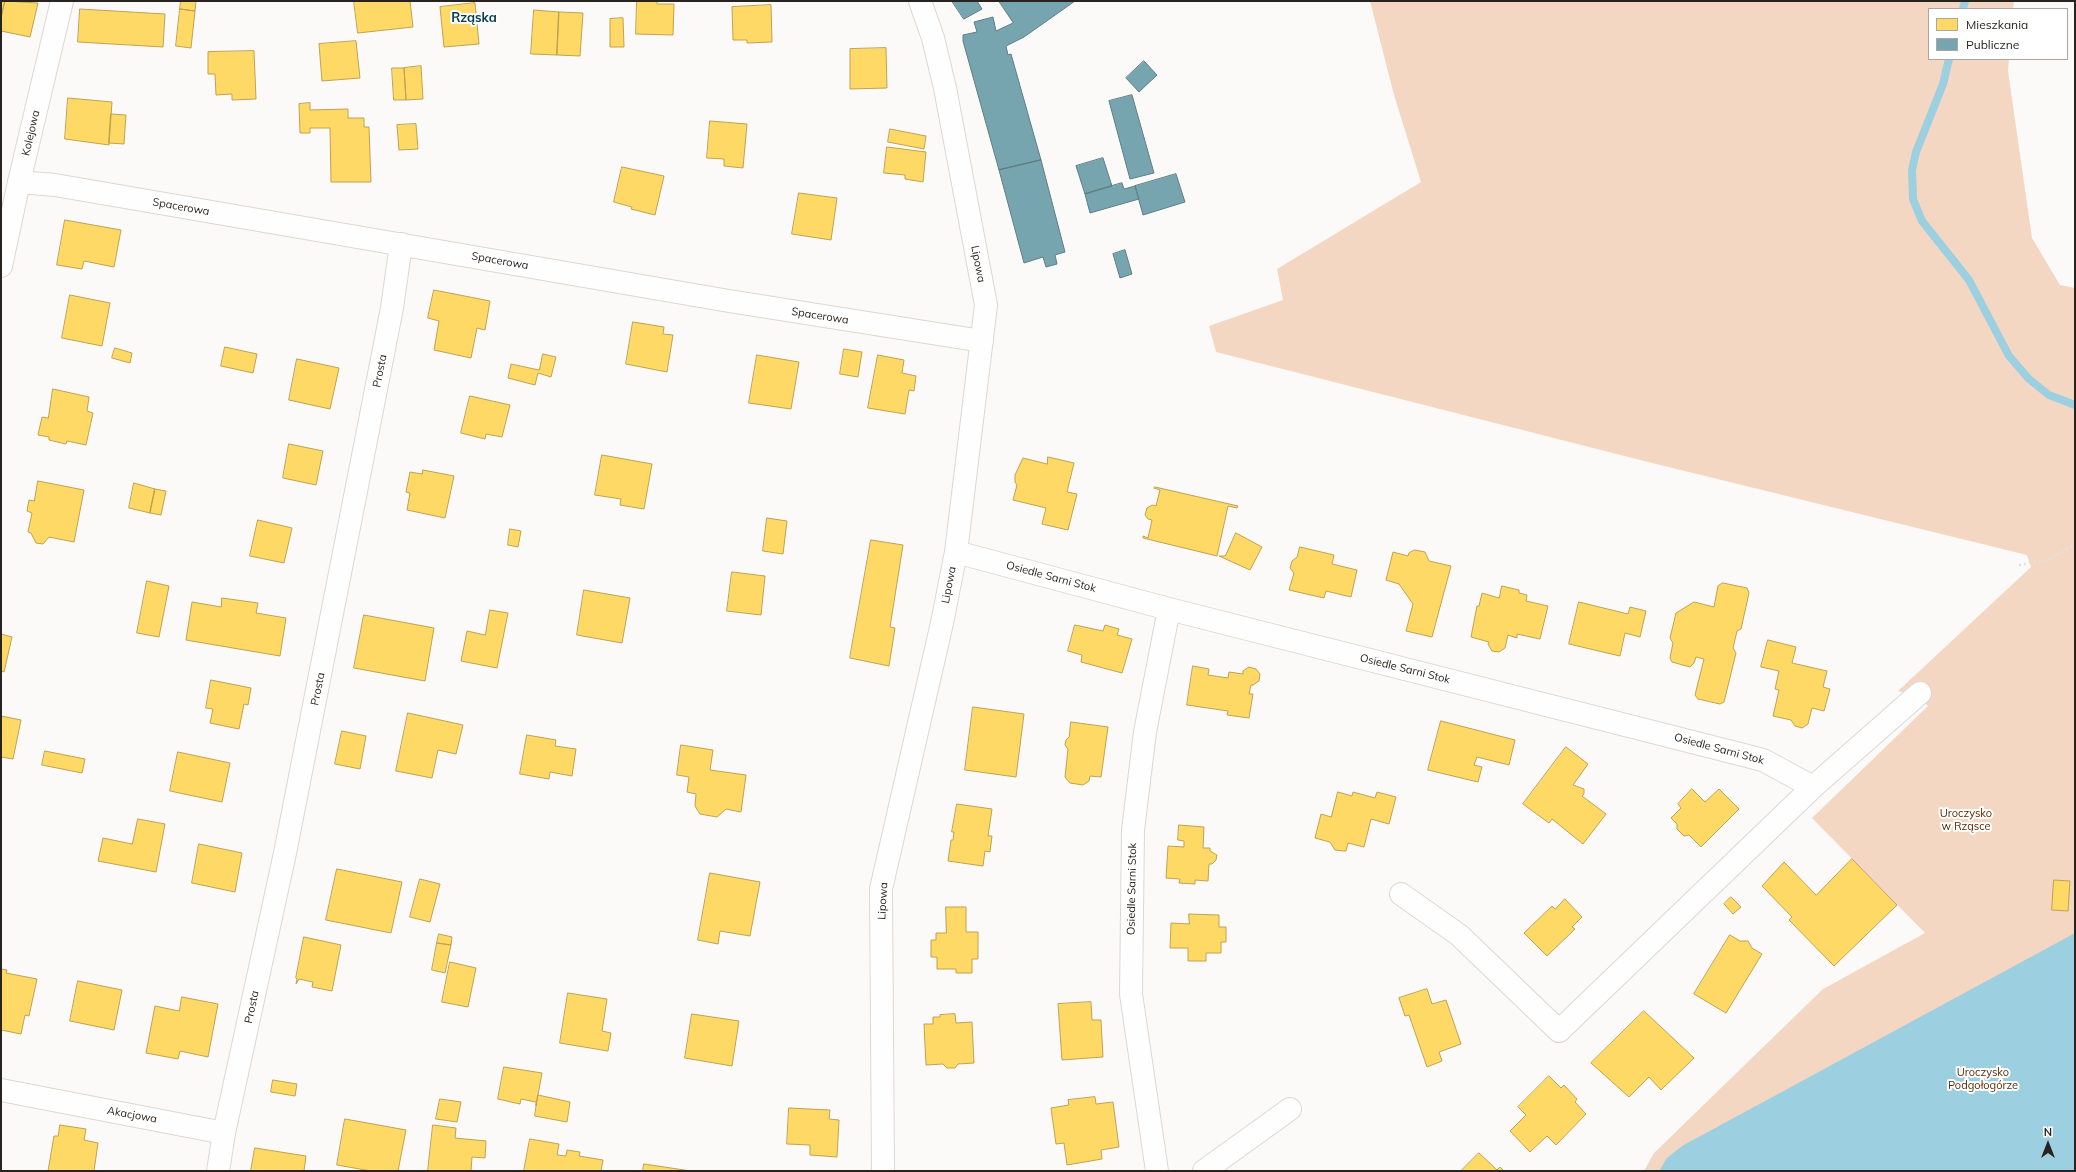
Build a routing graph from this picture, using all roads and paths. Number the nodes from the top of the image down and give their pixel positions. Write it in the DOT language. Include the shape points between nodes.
graph roads {
  1 [pos="62,1"];
  2 [pos="920,1"];
  3 [pos="19,182"];
  4 [pos="401,244"];
  5 [pos="1,266"];
  6 [pos="982,341"];
  7 [pos="2075,545"];
  8 [pos="956,552"];
  9 [pos="2019,565"];
  10 [pos="1169,609"];
  11 [pos="1920,693"];
  12 [pos="1813,787"];
  13 [pos="1401,894"];
  14 [pos="1,1090"];
  15 [pos="1290,1109"];
  16 [pos="224,1133"];
  17 [pos="218,1171"];
  18 [pos="883,1171"];
  19 [pos="1157,1171"];
  20 [pos="1204,1171"];
  1 -- 3 [label="street, Kolejowa"];
  2 -- 6 [label="street, Lipowa" via="933,38 945,88 986,305"];
  3 -- 4 [label="street, Spacerowa" via="55,185"];
  3 -- 5 [label="street, Kolejowa"];
  4 -- 6 [label="street, Spacerowa" via="722,300"];
  4 -- 16 [label="street, Prosta" via="390,315 285,853"];
  6 -- 8 [label="street, Lipowa"];
  7 -- 9 [label="path" via="2048,560"];
  8 -- 10 [label="street, Osiedle Sarni Stok"];
  8 -- 18 [label="street, Lipowa" via="882,889"];
  10 -- 12 [label="street, Osiedle Sarni Stok" via="1763,760"];
  10 -- 19 [label="street, Osiedle Sarni Stok" via="1145,732 1133,830 1131,994"];
  11 -- 12 [label="street"];
  12 -- 13 [label="street" via="1560,1031 1459,935"];
  14 -- 16 [label="street, Akacjowa"];
  15 -- 20 [label="street"];
  16 -- 17 [label="street"];
}
